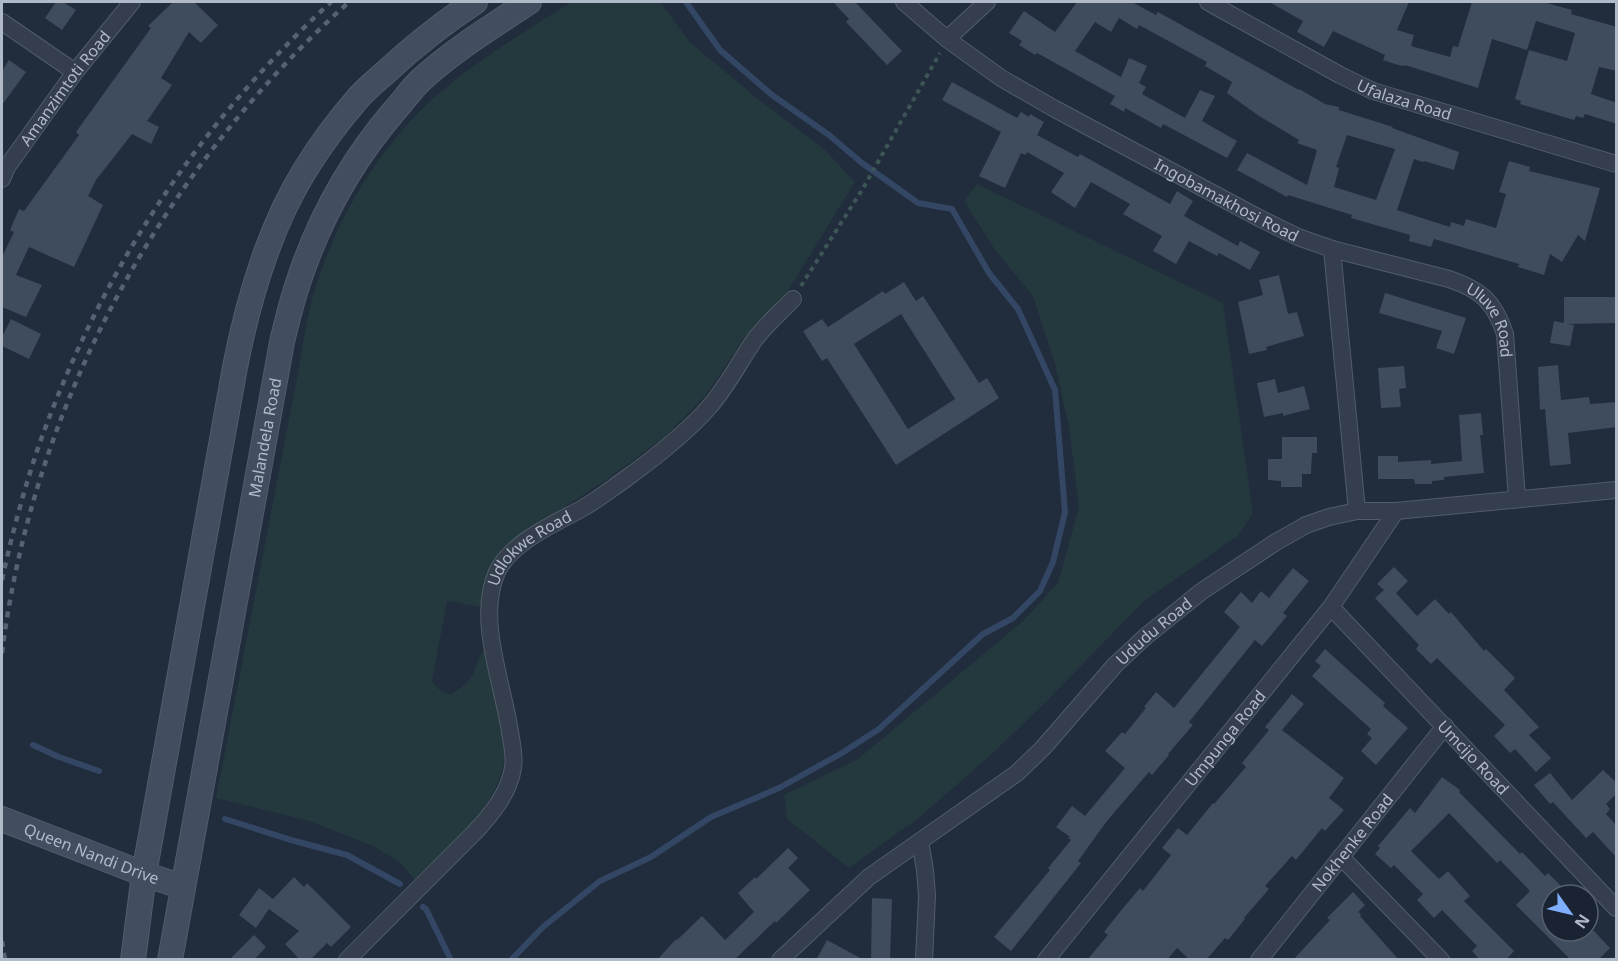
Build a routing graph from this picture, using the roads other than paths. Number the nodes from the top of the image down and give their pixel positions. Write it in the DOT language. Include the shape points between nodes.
graph roads {
  1 [pos="132,2"];
  2 [pos="475,2"];
  3 [pos="529,2"];
  4 [pos="904,2"];
  5 [pos="987,2"];
  6 [pos="1208,2"];
  7 [pos="2,22"];
  8 [pos="947,39"];
  9 [pos="75,72"];
  10 [pos="1617,164"];
  11 [pos="2,179"];
  12 [pos="1332,249"];
  13 [pos="793,299"];
  14 [pos="1617,490"];
  15 [pos="1517,499"];
  16 [pos="1357,511"];
  17 [pos="1396,511"];
  18 [pos="1330,607"];
  19 [pos="1445,726"];
  20 [pos="2,819"];
  21 [pos="920,841"];
  22 [pos="1341,857"];
  23 [pos="144,874"];
  24 [pos="183,887"];
  25 [pos="1617,908"];
  26 [pos="133,960"];
  27 [pos="170,960"];
  28 [pos="347,960"];
  29 [pos="780,960"];
  30 [pos="924,960"];
  31 [pos="1046,960"];
  32 [pos="1259,960"];
  33 [pos="1441,960"];
  1 -- 9 [label="street, Amanzimtoti Road"];
  2 -- 23 [label="main road" via="440,25 361,95 304,171 270,243 244,321"];
  3 -- 24 [label="main road, Malandela Road" via="457,50 420,81 352,166 313,242 282,342"];
  4 -- 8 [label="street, Ingobamakhosi Road"];
  5 -- 8 [label="street"];
  6 -- 10 [label="street, Ufalaza Road" via="1373,91"];
  7 -- 9 [label="street"];
  8 -- 12 [label="street, Ingobamakhosi Road" via="1001,78 1055,109 1261,219"];
  9 -- 11 [label="street, Amanzimtoti Road"];
  12 -- 15 [label="street, Uluve Road" via="1449,279 1490,303 1505,334"];
  12 -- 16 [label="street"];
  13 -- 28 [label="street, Udlokwe Road" via="762,330 710,407 674,441 585,506 537,533 508,556 498,570 488,606 489,625 507,708 513,770 488,818"];
  14 -- 15 [label="street, Ududu Road"];
  15 -- 17 [label="street, Ududu Road"];
  16 -- 17 [label="street, Ududu Road"];
  16 -- 21 [label="street, Ududu Road" via="1306,525 1202,591 1115,665 1017,773"];
  17 -- 18 [label="street, Umpunga Road"];
  18 -- 19 [label="street, Umcijo Road"];
  18 -- 31 [label="street, Umpunga Road"];
  19 -- 22 [label="street, Nokhenke Road"];
  19 -- 25 [label="street, Umcijo Road"];
  20 -- 23 [label="main road, Queen Nandi Drive"];
  21 -- 29 [label="street, Ududu Road" via="869,877"];
  21 -- 30 [label="street" via="927,896"];
  22 -- 32 [label="street, Nokhenke Road"];
  22 -- 33 [label="street"];
  23 -- 24 [label="main road, Queen Nandi Drive"];
  23 -- 26 [label="main road"];
  24 -- 27 [label="main road, Malandela Road"];
}
